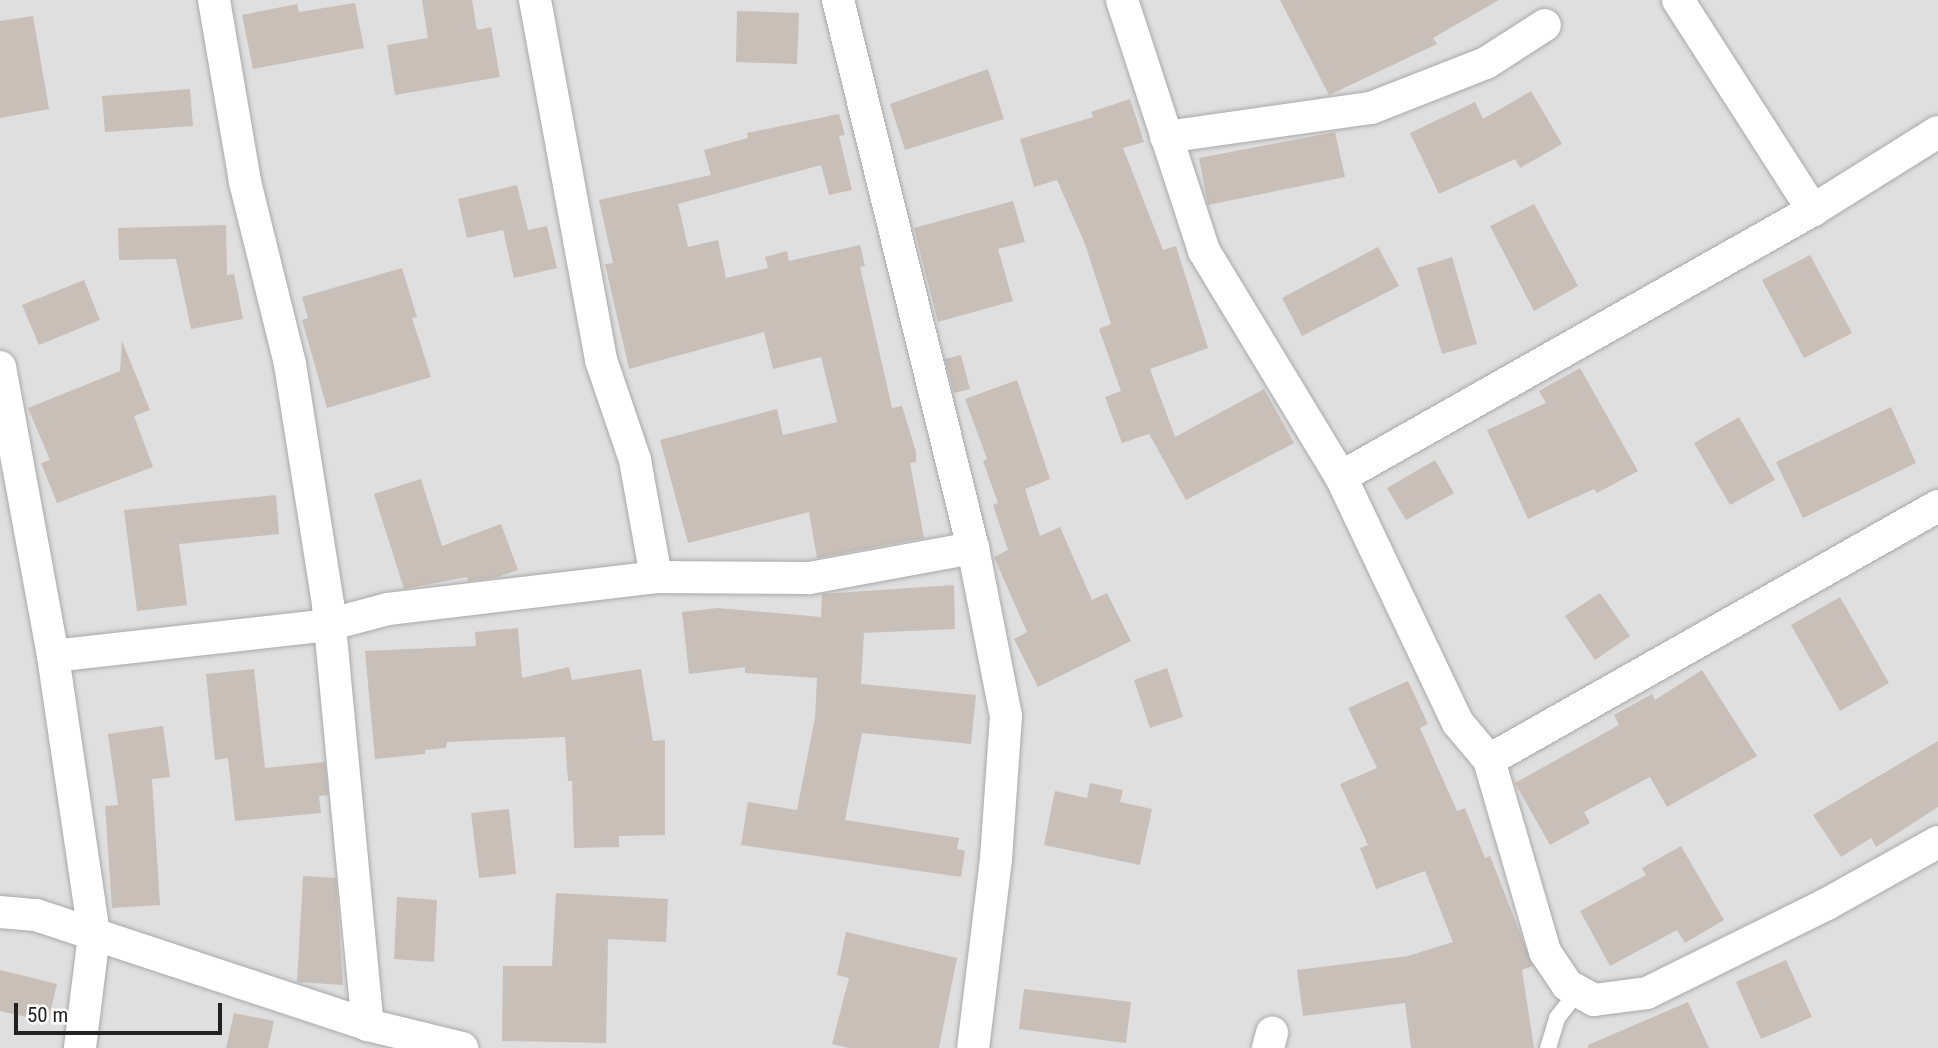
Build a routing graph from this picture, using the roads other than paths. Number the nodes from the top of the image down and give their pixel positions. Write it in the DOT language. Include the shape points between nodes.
graph roads {
  1 [pos="214,0"];
  2 [pos="535,0"];
  3 [pos="838,0"];
  4 [pos="1122,0"];
  5 [pos="1678,0"];
  6 [pos="1545,25"];
  7 [pos="1938,132"];
  8 [pos="1166,137"];
  9 [pos="1814,210"];
  10 [pos="0,367"];
  11 [pos="1341,477"];
  12 [pos="1938,506"];
  13 [pos="972,548"];
  14 [pos="656,577"];
  15 [pos="328,625"];
  16 [pos="53,656"];
  17 [pos="1489,760"];
  18 [pos="1938,842"];
  19 [pos="0,912"];
  20 [pos="94,935"];
  21 [pos="1578,991"];
  22 [pos="368,1025"];
  23 [pos="80,1048"];
  24 [pos="461,1048"];
  25 [pos="973,1048"];
  26 [pos="1548,1048"];
  1 -- 15 [label="street" via="245,181 290,364"];
  2 -- 14 [label="street" via="601,360 635,460"];
  3 -- 13 [label="street"];
  4 -- 8 [label="street"];
  5 -- 9 [label="street"];
  6 -- 8 [label="street" via="1486,63 1371,108"];
  7 -- 9 [label="street"];
  8 -- 11 [label="street" via="1204,251"];
  9 -- 11 [label="street"];
  10 -- 16 [label="street"];
  11 -- 17 [label="street" via="1458,723"];
  12 -- 17 [label="street"];
  13 -- 14 [label="street" via="808,578"];
  13 -- 25 [label="street" via="1006,716 996,859"];
  14 -- 15 [label="street" via="388,609"];
  15 -- 16 [label="street"];
  15 -- 22 [label="street"];
  16 -- 20 [label="street"];
  17 -- 21 [label="street" via="1545,951 1567,985"];
  18 -- 21 [label="street" via="1827,904 1647,993 1594,1000"];
  19 -- 20 [label="street" via="36,915"];
  20 -- 22 [label="street"];
  20 -- 23 [label="street"];
  21 -- 26 [label="lane" via="1557,1018"];
  22 -- 24 [label="street"];
}
